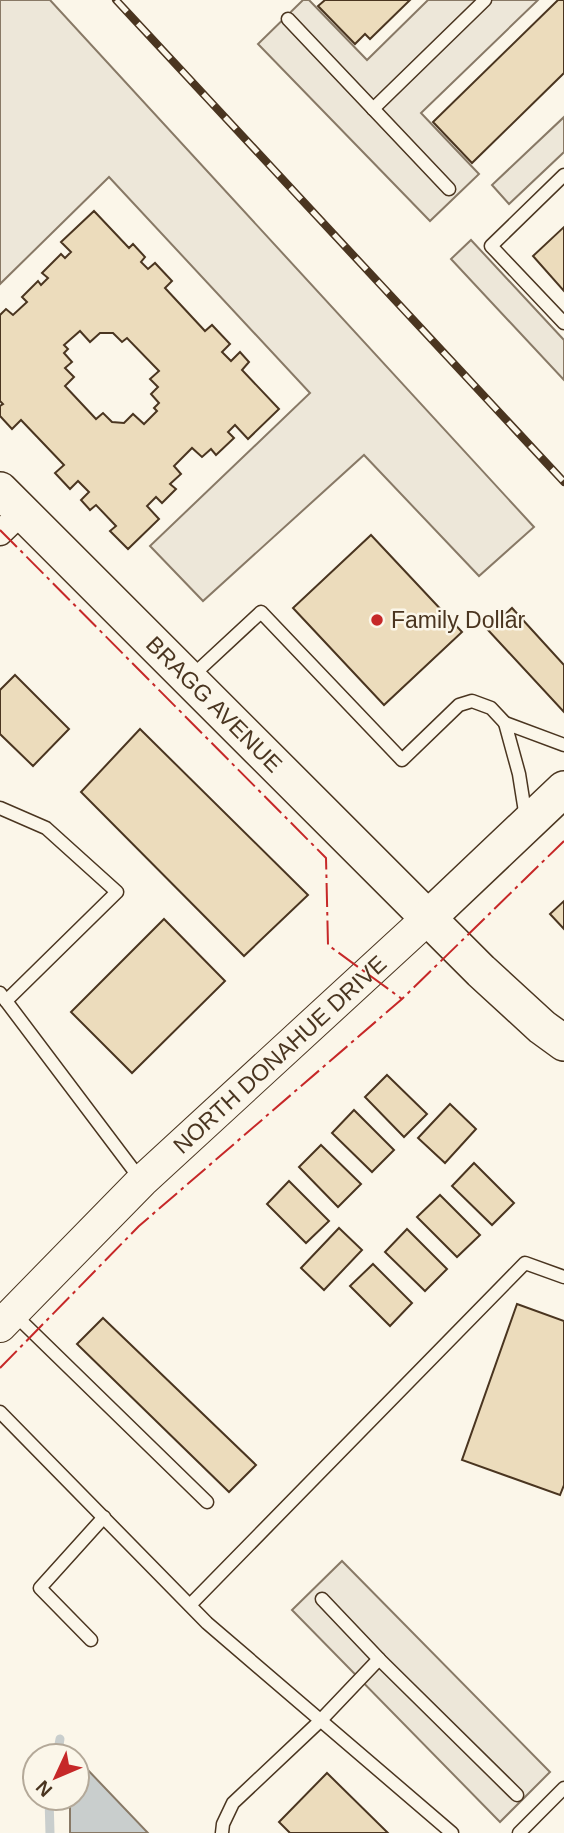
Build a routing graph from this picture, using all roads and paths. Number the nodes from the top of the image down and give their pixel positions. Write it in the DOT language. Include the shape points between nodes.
graph roads {
  1 [pos="485,0"];
  2 [pos="288,19"];
  3 [pos="373,109"];
  4 [pos="564,175"];
  5 [pos="449,189"];
  6 [pos="564,323"];
  7 [pos="7,512"];
  8 [pos="189,679"];
  9 [pos="505,723"];
  10 [pos="564,746"];
  11 [pos="564,789"];
  12 [pos="0,808"];
  13 [pos="527,823"];
  14 [pos="428,918"];
  15 [pos="3,997"];
  16 [pos="564,1043"];
  17 [pos="142,1181"];
  18 [pos="564,1277"];
  19 [pos="7,1319"];
  20 [pos="0,1412"];
  21 [pos="206,1502"];
  22 [pos="104,1517"];
  23 [pos="321,1599"];
  24 [pos="190,1605"];
  25 [pos="91,1640"];
  26 [pos="379,1659"];
  27 [pos="320,1721"];
  28 [pos="564,1788"];
  29 [pos="517,1795"];
  30 [pos="222,1833"];
  31 [pos="452,1833"];
  32 [pos="519,1833"];
  1 -- 3 [label="lane"];
  2 -- 3 [label="lane"];
  3 -- 5 [label="lane"];
  4 -- 6 [label="lane" via="491,246"];
  7 -- 8 [label="main road, BRAGG AVENUE"];
  8 -- 9 [label="lane" via="261,612 402,760 459,705 472,701 491,708"];
  8 -- 14 [label="main road, BRAGG AVENUE"];
  9 -- 10 [label="lane"];
  9 -- 13 [label="lane"];
  11 -- 13 [label="main road, NORTH DONAHUE DRIVE"];
  12 -- 15 [label="lane" via="46,828 117,892"];
  13 -- 14 [label="main road, NORTH DONAHUE DRIVE"];
  14 -- 16 [label="main road, BRAGG AVENUE"];
  14 -- 17 [label="street, NORTH DONAHUE DRIVE"];
  15 -- 17 [label="lane"];
  17 -- 19 [label="street, NORTH DONAHUE DRIVE"];
  18 -- 24 [label="lane" via="525,1263"];
  19 -- 21 [label="lane"];
  20 -- 22 [label="lane"];
  22 -- 24 [label="lane"];
  22 -- 25 [label="lane" via="40,1588"];
  23 -- 26 [label="lane"];
  24 -- 27 [label="lane"];
  26 -- 27 [label="lane"];
  26 -- 29 [label="lane"];
  27 -- 30 [label="lane" via="233,1803"];
  27 -- 31 [label="lane"];
  28 -- 32 [label="lane"];
}
